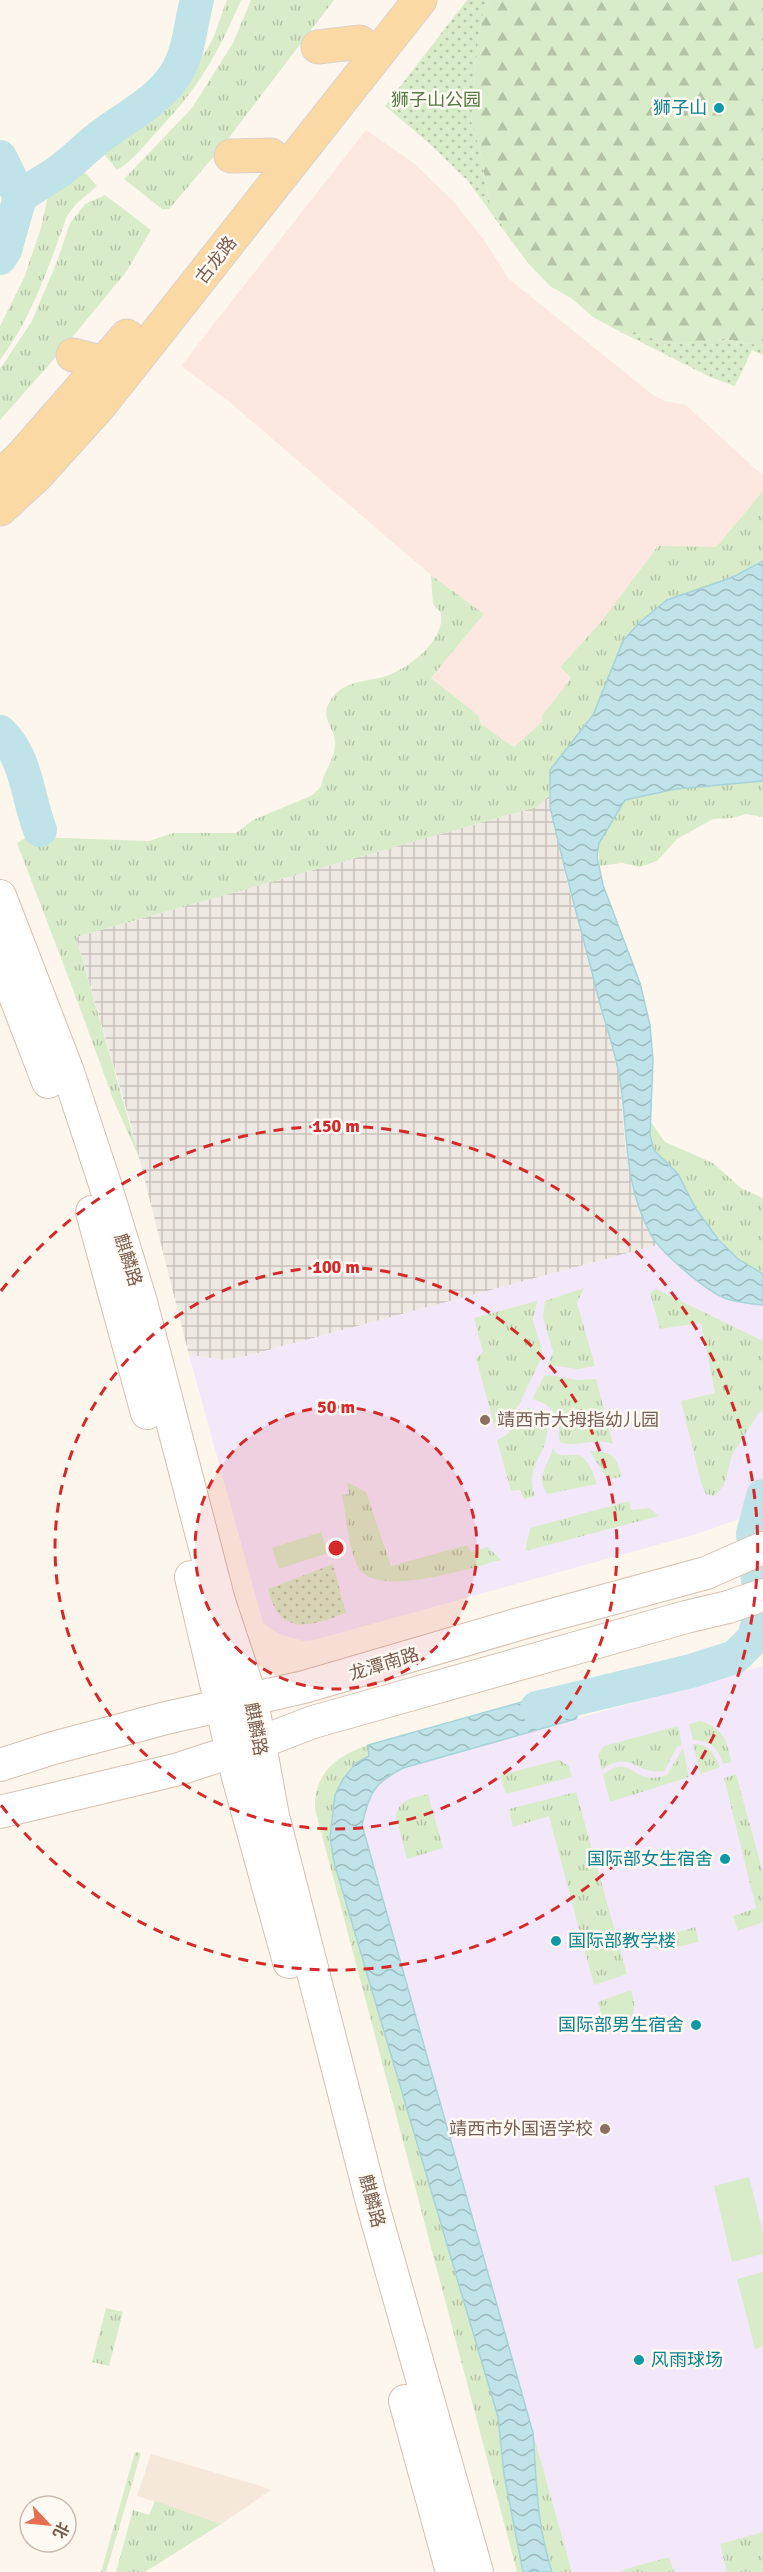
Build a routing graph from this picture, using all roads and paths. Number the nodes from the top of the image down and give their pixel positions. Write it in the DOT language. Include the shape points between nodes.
graph roads {
  1 [pos="391,0"];
  2 [pos="420,0"];
  3 [pos="360,42"];
  4 [pos="318,47"];
  5 [pos="271,155"];
  6 [pos="231,156"];
  7 [pos="73,355"];
  8 [pos="104,363"];
  9 [pos="69,440"];
  10 [pos="104,440"];
  11 [pos="5,481"];
  12 [pos="36,509"];
  13 [pos="0,896"];
  14 [pos="0,957"];
  15 [pos="763,1548"];
  16 [pos="763,1595"];
  17 [pos="252,1701"];
  18 [pos="221,1706"];
  19 [pos="247,1747"];
  20 [pos="0,1765"];
  21 [pos="0,1812"];
  22 [pos="452,2572"];
  23 [pos="477,2572"];
  1 -- 3 [label="main road, 古龙路"];
  2 -- 9 [label="main road, 古龙路" via="158,334"];
  3 -- 4 [label="main road"];
  3 -- 5 [label="main road, 古龙路"];
  5 -- 6 [label="main road"];
  5 -- 8 [label="main road, 古龙路"];
  7 -- 8 [label="main road"];
  8 -- 11 [label="main road, 古龙路"];
  9 -- 10 [label="main road"];
  9 -- 11 [label="main road, 古龙路" via="37,475"];
  11 -- 12 [label="main road"];
  13 -- 17 [label="main road, 麒麟路" via="39,994 104,1181 141,1302 219,1600"];
  14 -- 18 [label="main road, 麒麟路" via="91,1209 198,1604"];
  15 -- 17 [label="main road, 龙潭南路" via="722,1567"];
  16 -- 19 [label="main road, 龙潭南路" via="560,1662 313,1722"];
  17 -- 18 [label="main road, 龙潭南路"];
  17 -- 19 [label="main road, 麒麟路"];
  18 -- 19 [label="main road, 麒麟路"];
  18 -- 20 [label="main road, 龙潭南路"];
  19 -- 21 [label="main road, 龙潭南路" via="179,1769"];
  19 -- 22 [label="main road, 麒麟路" via="241,1788"];
  19 -- 23 [label="main road, 麒麟路" via="273,1816 373,2206"];
}
